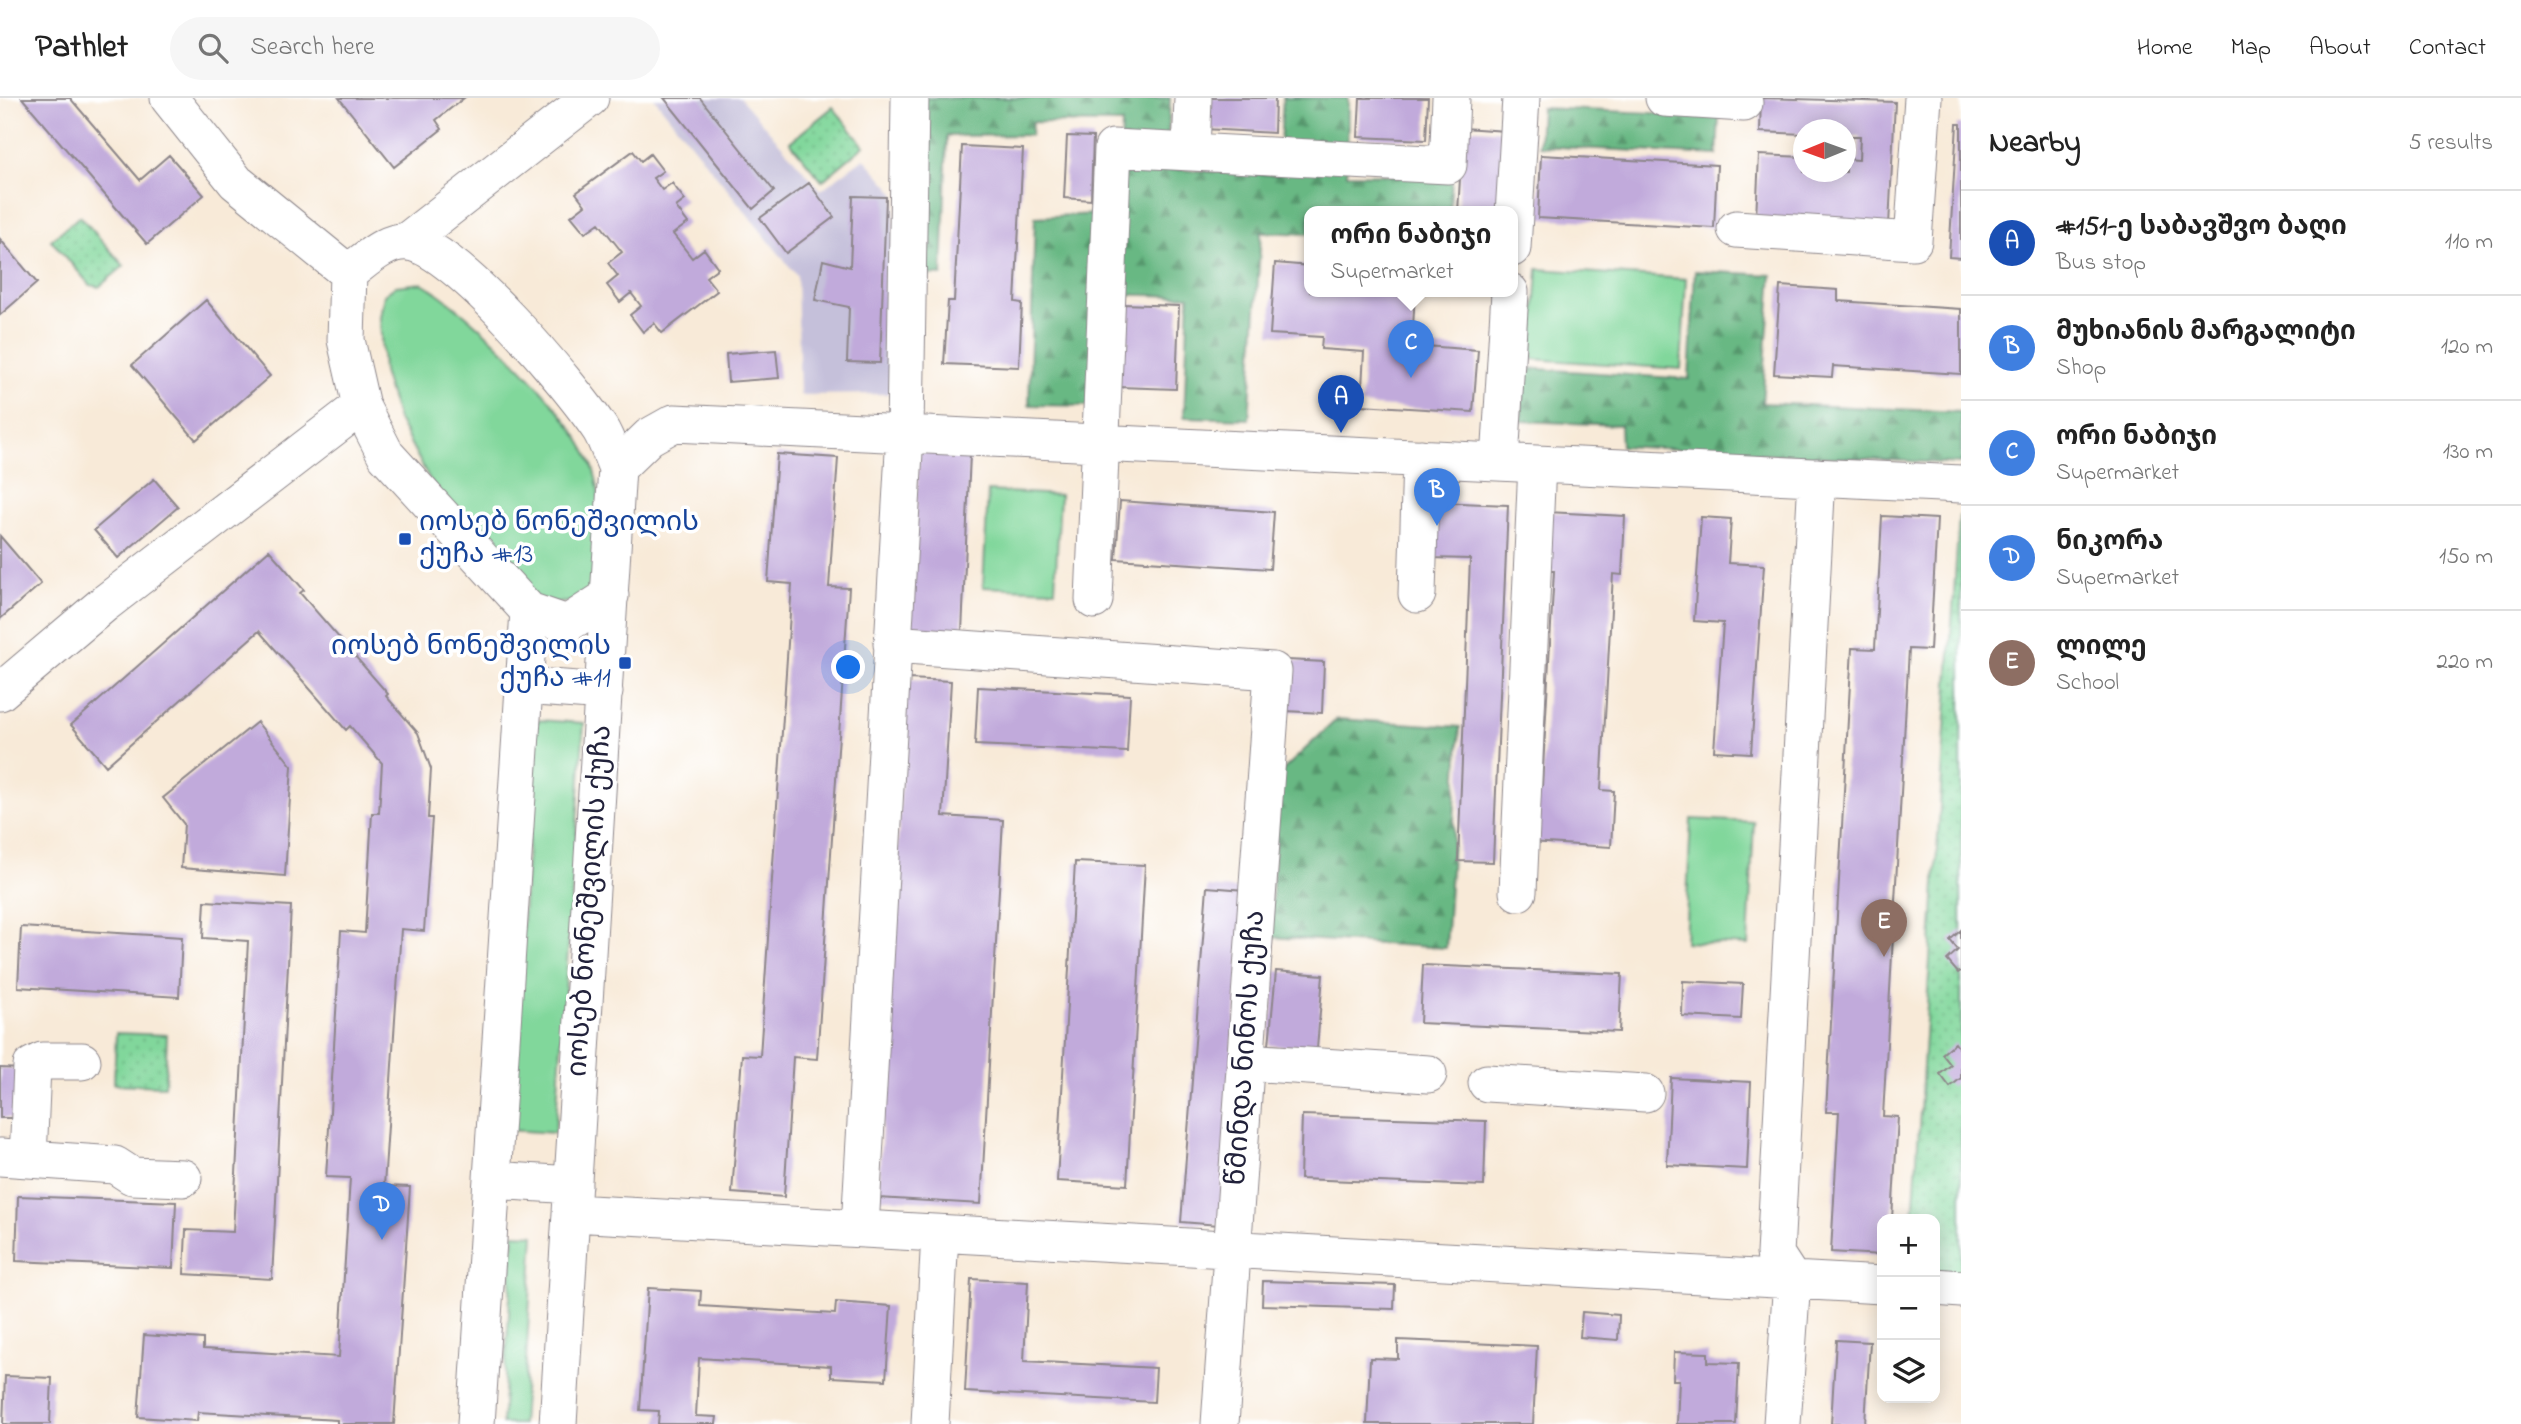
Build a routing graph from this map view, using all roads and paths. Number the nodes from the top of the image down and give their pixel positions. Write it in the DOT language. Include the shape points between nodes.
graph roads {
  1 [pos="169,98"];
  2 [pos="590,98"];
  3 [pos="909,98"];
  4 [pos="1194,98"];
  5 [pos="1451,98"];
  6 [pos="1521,98"];
  7 [pos="1664,98"];
  8 [pos="1923,98"];
  9 [pos="1744,103"];
  10 [pos="1191,152"];
  11 [pos="1515,206"];
  12 [pos="1737,229"];
  13 [pos="407,242"];
  14 [pos="348,273"];
  15 [pos="1510,297"];
  16 [pos="361,406"];
  17 [pos="905,434"];
  18 [pos="1101,443"];
  19 [pos="1421,458"];
  20 [pos="1500,462"];
  21 [pos="1537,464"];
  22 [pos="617,468"];
  23 [pos="1817,477"];
  24 [pos="1961,484"];
  25 [pos="1417,594"];
  26 [pos="610,596"];
  27 [pos="1094,600"];
  28 [pos="529,611"];
  29 [pos="892,644"];
  30 [pos="524,686"];
  31 [pos="0,692"];
  32 [pos="604,692"];
  33 [pos="1518,892"];
  34 [pos="82,1061"];
  35 [pos="1246,1062"];
  36 [pos="1428,1074"];
  37 [pos="1487,1083"];
  38 [pos="1645,1093"];
  39 [pos="14,1158"];
  40 [pos="183,1178"];
  41 [pos="492,1180"];
  42 [pos="573,1199"];
  43 [pos="860,1228"];
  44 [pos="940,1234"];
  45 [pos="1232,1249"];
  46 [pos="1792,1280"];
  47 [pos="1877,1285"];
  48 [pos="1940,1287"];
  49 [pos="1961,1289"];
  50 [pos="476,1424"];
  51 [pos="558,1424"];
  52 [pos="930,1424"];
  53 [pos="1220,1424"];
  54 [pos="1782,1424"];
  1 -- 14 [label="street" via="236,182"];
  2 -- 13 [label="street"];
  3 -- 17 [label="street"];
  4 -- 10 [label="street"];
  5 -- 10 [label="street" via="1448,165"];
  6 -- 11 [label="street"];
  7 -- 9 [label="street"];
  8 -- 12 [label="street" via="1913,241"];
  10 -- 18 [label="street" via="1113,148"];
  13 -- 14 [label="street" via="381,248"];
  13 -- 22 [label="street, იოსებ ნონეშვილის ქუჩა" via="439,253 471,278 601,430"];
  14 -- 16 [label="street" via="346,340"];
  15 -- 20 [label="street"];
  16 -- 28 [label="street" via="386,455"];
  16 -- 31 [label="street" via="104,604"];
  17 -- 18 [label="street"];
  17 -- 22 [label="street" via="674,423 649,437"];
  17 -- 29 [label="street"];
  18 -- 19 [label="street"];
  18 -- 27 [label="street"];
  19 -- 20 [label="street"];
  19 -- 25 [label="street"];
  20 -- 21 [label="street"];
  21 -- 23 [label="street"];
  21 -- 33 [label="street"];
  22 -- 26 [label="street, იოსებ ნონეშვილის ქუჩა"];
  23 -- 24 [label="street"];
  23 -- 46 [label="street" via="1775,1254"];
  26 -- 28 [label="street" via="568,624"];
  26 -- 32 [label="street, იოსებ ნონეშვილის ქუჩა"];
  28 -- 30 [label="street"];
  29 -- 35 [label="street, წმინდა ნინოს ქუჩა" via="1273,671"];
  29 -- 43 [label="street"];
  30 -- 32 [label="street"];
  30 -- 41 [label="street"];
  32 -- 42 [label="street, იოსებ ნონეშვილის ქუჩა"];
  34 -- 39 [label="street" via="42,1061 32,1066"];
  35 -- 36 [label="street"];
  35 -- 45 [label="street, წმინდა ნინოს ქუჩა"];
  37 -- 38 [label="street"];
  39 -- 40 [label="street" via="115,1165 132,1175"];
  41 -- 42 [label="street"];
  41 -- 50 [label="street"];
  42 -- 43 [label="street"];
  42 -- 51 [label="street, იოსებ ნონეშვილის ქუჩა"];
  43 -- 44 [label="street"];
  44 -- 45 [label="street"];
  44 -- 52 [label="street"];
  45 -- 46 [label="street"];
  45 -- 53 [label="street, წმინდა ნინოს ქუჩა"];
  46 -- 47 [label="street"];
  46 -- 54 [label="street"];
  48 -- 49 [label="street"];
}
